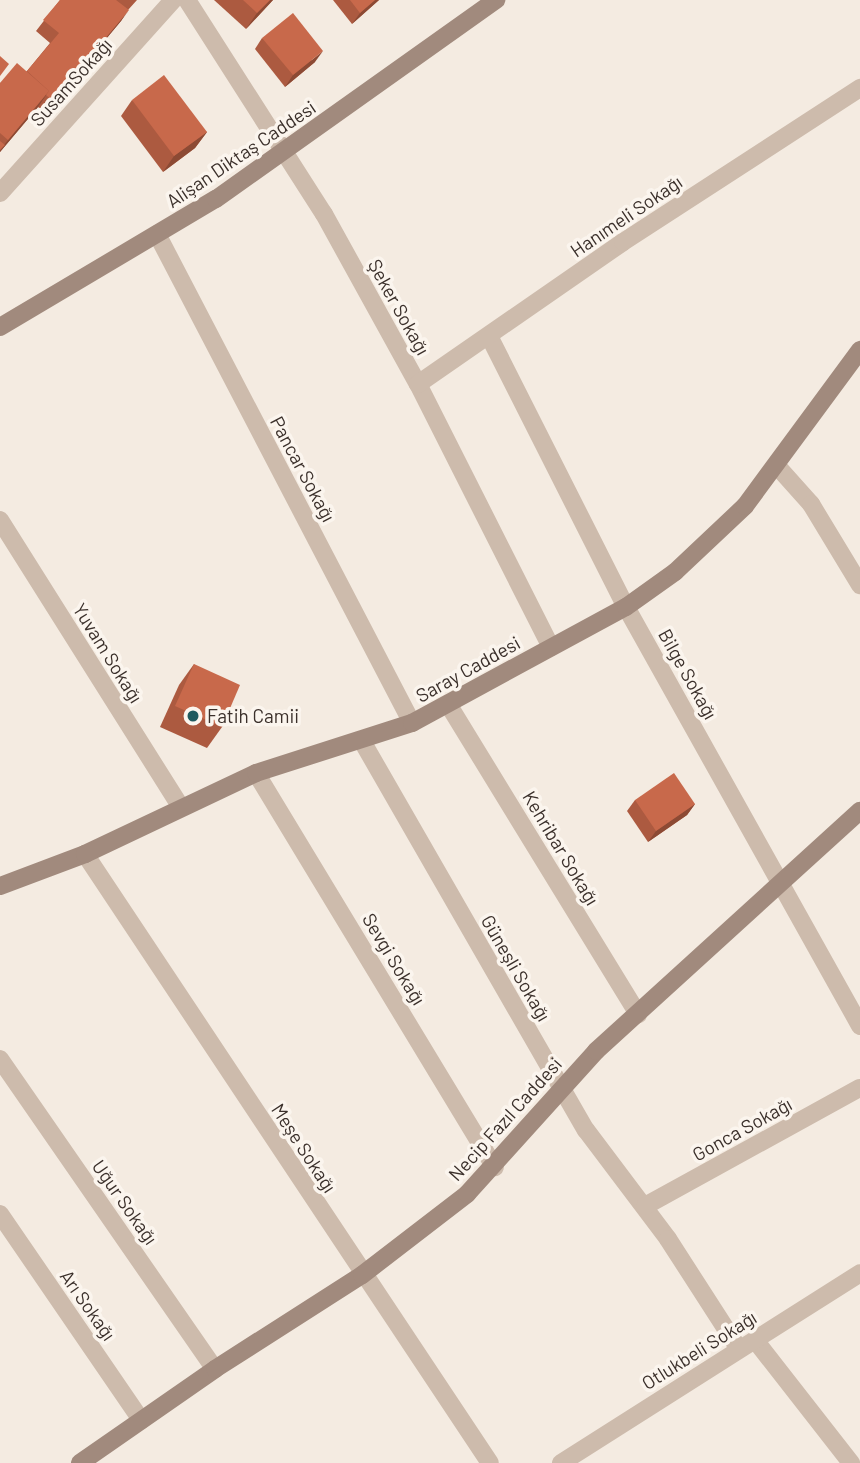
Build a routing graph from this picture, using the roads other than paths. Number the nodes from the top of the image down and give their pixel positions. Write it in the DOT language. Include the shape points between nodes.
graph roads {
  1 [pos="173,0"];
  2 [pos="187,0"];
  3 [pos="496,0"];
  4 [pos="860,88"];
  5 [pos="285,152"];
  6 [pos="0,192"];
  7 [pos="157,234"];
  8 [pos="0,327"];
  9 [pos="489,336"];
  10 [pos="860,349"];
  11 [pos="418,384"];
  12 [pos="777,466"];
  13 [pos="0,520"];
  14 [pos="860,585"];
  15 [pos="626,607"];
  16 [pos="551,648"];
  17 [pos="448,704"];
  18 [pos="412,723"];
  19 [pos="362,741"];
  20 [pos="256,773"];
  21 [pos="181,807"];
  22 [pos="860,811"];
  23 [pos="85,854"];
  24 [pos="781,884"];
  25 [pos="0,886"];
  26 [pos="638,1014"];
  27 [pos="860,1027"];
  28 [pos="0,1059"];
  29 [pos="860,1088"];
  30 [pos="562,1089"];
  31 [pos="495,1167"];
  32 [pos="645,1206"];
  33 [pos="0,1214"];
  34 [pos="860,1273"];
  35 [pos="362,1275"];
  36 [pos="747,1345"];
  37 [pos="215,1368"];
  38 [pos="141,1420"];
  39 [pos="80,1463"];
  40 [pos="490,1463"];
  41 [pos="561,1463"];
  42 [pos="851,1463"];
  1 -- 6 [label="street, SusamSokağı"];
  2 -- 5 [label="street, Şeker Sokağı"];
  3 -- 5 [label="street, Alişan Diktaş Caddesi"];
  4 -- 9 [label="street, Hanımeli Sokağı" via="623,242"];
  5 -- 7 [label="street, Alişan Diktaş Caddesi"];
  5 -- 11 [label="street, Şeker Sokağı"];
  7 -- 8 [label="street, Alişan Diktaş Caddesi"];
  7 -- 18 [label="street, Pancar Sokağı"];
  9 -- 11 [label="street, Hanımeli Sokağı"];
  9 -- 15 [label="street, Bilge Sokağı"];
  10 -- 12 [label="street, Saray Caddesi"];
  11 -- 16 [label="street, Şeker Sokağı"];
  12 -- 14 [label="street" via="811,504"];
  12 -- 15 [label="street, Saray Caddesi" via="716,536"];
  13 -- 21 [label="street, Yuvam Sokağı"];
  15 -- 16 [label="street, Saray Caddesi"];
  15 -- 24 [label="street, Bilge Sokağı"];
  16 -- 17 [label="street, Saray Caddesi"];
  17 -- 18 [label="street, Saray Caddesi"];
  17 -- 26 [label="street, Kehribar Sokağı"];
  18 -- 19 [label="street, Saray Caddesi"];
  19 -- 20 [label="street, Saray Caddesi"];
  19 -- 30 [label="street, Güneşli Sokağı"];
  20 -- 21 [label="street, Saray Caddesi"];
  20 -- 31 [label="street, Sevgi Sokağı"];
  21 -- 23 [label="street, Saray Caddesi"];
  22 -- 24 [label="street, Necip Fazıl Caddesi"];
  23 -- 25 [label="street, Saray Caddesi"];
  23 -- 35 [label="street, Meşe Sokağı"];
  24 -- 26 [label="street, Necip Fazıl Caddesi"];
  24 -- 27 [label="street, Bilge Sokağı"];
  26 -- 30 [label="street, Necip Fazıl Caddesi"];
  28 -- 37 [label="street, Uğur Sokağı"];
  29 -- 32 [label="street, Gonca Sokağı"];
  30 -- 31 [label="street, Necip Fazıl Caddesi"];
  30 -- 32 [label="street, Güneşli Sokağı"];
  31 -- 35 [label="street, Necip Fazıl Caddesi"];
  32 -- 36 [label="street, Güneşli Sokağı"];
  33 -- 38 [label="street, Arı Sokağı"];
  34 -- 36 [label="street, Otlukbeli Sokağı"];
  35 -- 37 [label="street, Necip Fazıl Caddesi"];
  35 -- 40 [label="street, Meşe Sokağı"];
  36 -- 41 [label="street, Otlukbeli Sokağı"];
  36 -- 42 [label="street, Güneşli Sokağı"];
  37 -- 38 [label="street, Necip Fazıl Caddesi"];
  38 -- 39 [label="street, Necip Fazıl Caddesi"];
}
